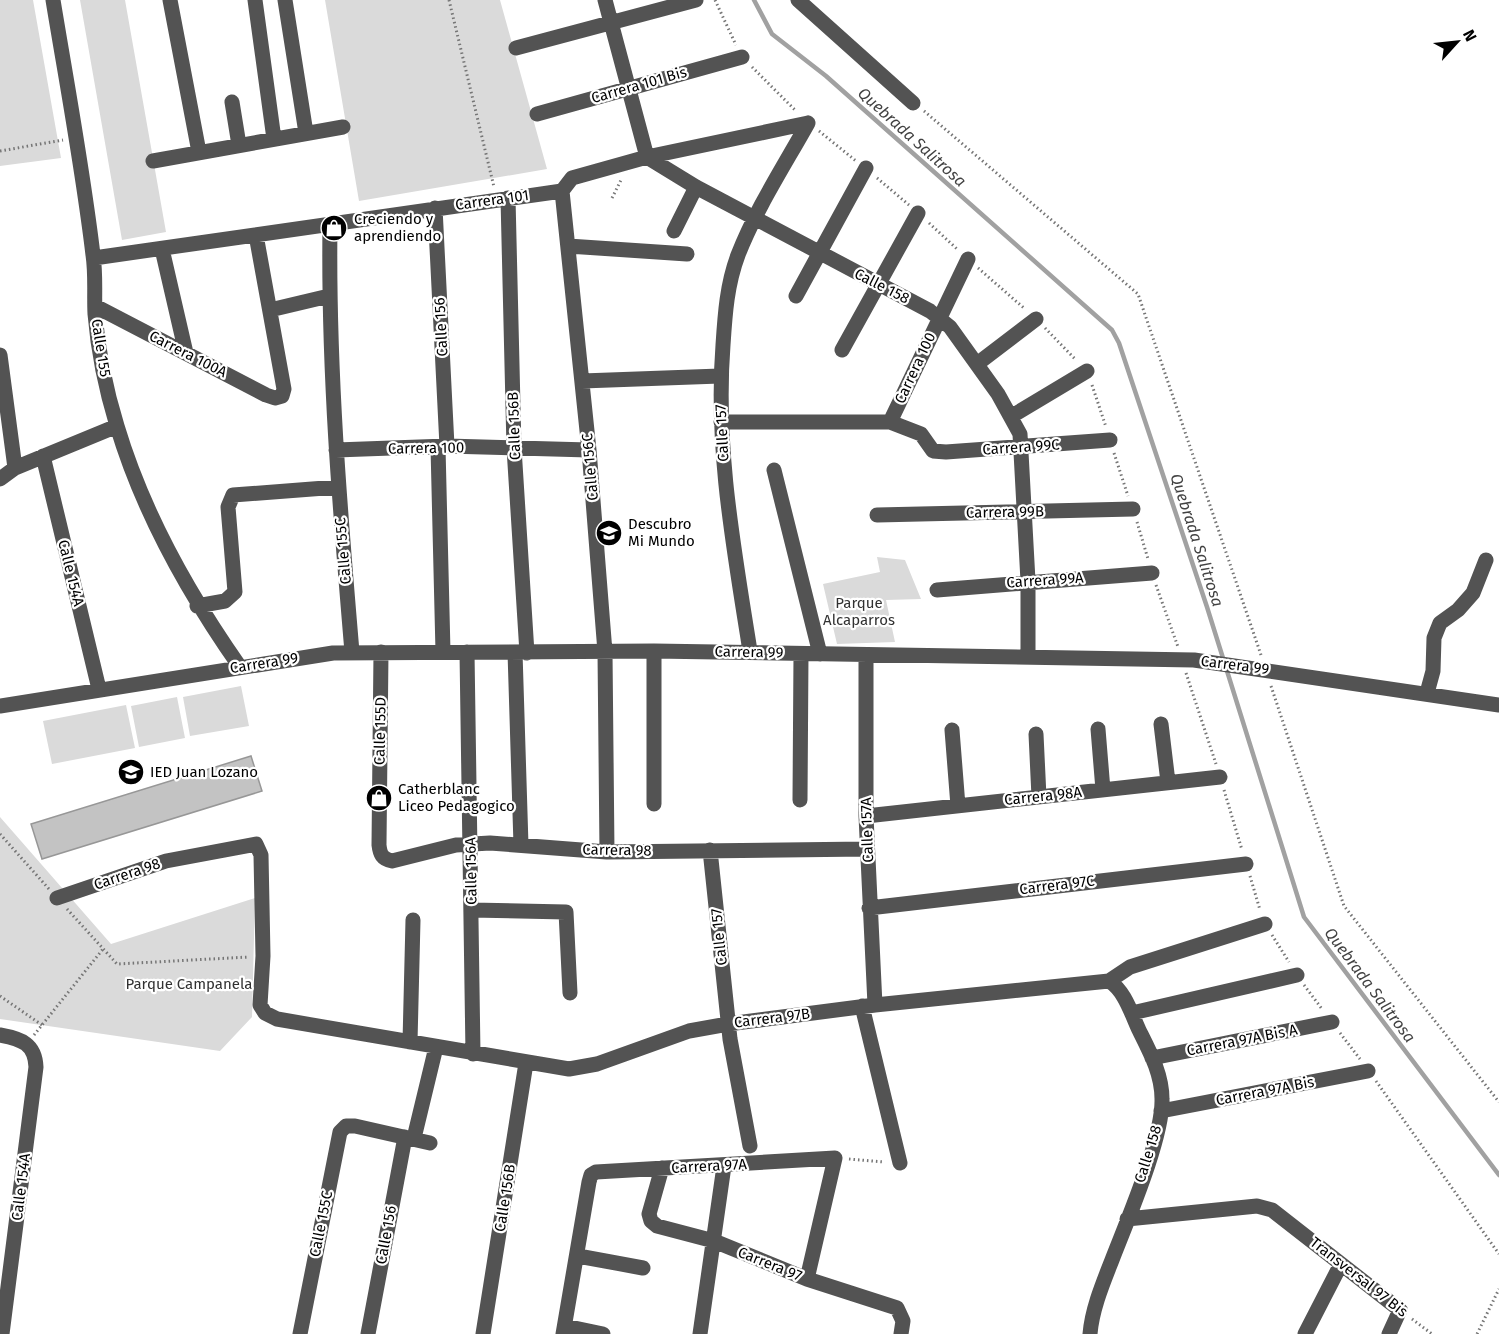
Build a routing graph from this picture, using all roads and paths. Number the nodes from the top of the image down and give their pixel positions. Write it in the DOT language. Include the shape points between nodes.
graph roads {
  1 [pos="53,0"];
  2 [pos="170,0"];
  3 [pos="255,0"];
  4 [pos="285,0"];
  5 [pos="449,0"];
  6 [pos="605,0"];
  7 [pos="696,0"];
  8 [pos="715,0"];
  9 [pos="798,0"];
  10 [pos="611,22"];
  11 [pos="516,48"];
  12 [pos="742,57"];
  13 [pos="628,88"];
  14 [pos="232,102"];
  15 [pos="913,103"];
  16 [pos="537,114"];
  17 [pos="808,123"];
  18 [pos="343,127"];
  19 [pos="306,133"];
  20 [pos="76,138"];
  21 [pos="274,139"];
  22 [pos="239,145"];
  23 [pos="0,151"];
  24 [pos="199,152"];
  25 [pos="647,157"];
  26 [pos="153,161"];
  27 [pos="866,168"];
  28 [pos="696,187"];
  29 [pos="562,191"];
  30 [pos="502,199"];
  31 [pos="435,208"];
  32 [pos="918,213"];
  33 [pos="754,219"];
  34 [pos="330,225"];
  35 [pos="674,231"];
  36 [pos="256,235"];
  37 [pos="568,246"];
  38 [pos="162,249"];
  39 [pos="819,253"];
  40 [pos="687,254"];
  41 [pos="94,258"];
  42 [pos="968,260"];
  43 [pos="878,284"];
  44 [pos="329,296"];
  45 [pos="796,296"];
  46 [pos="95,306"];
  47 [pos="270,310"];
  48 [pos="939,317"];
  49 [pos="1036,319"];
  50 [pos="842,350"];
  51 [pos="186,353"];
  52 [pos="0,363"];
  53 [pos="977,364"];
  54 [pos="1087,371"];
  55 [pos="720,376"];
  56 [pos="582,381"];
  57 [pos="1012,416"];
  58 [pos="721,422"];
  59 [pos="890,422"];
  60 [pos="117,426"];
  61 [pos="1110,440"];
  62 [pos="443,446"];
  63 [pos="1021,447"];
  64 [pos="514,448"];
  65 [pos="336,450"];
  66 [pos="589,450"];
  67 [pos="43,456"];
  68 [pos="15,468"];
  69 [pos="774,470"];
  70 [pos="0,479"];
  71 [pos="338,487"];
  72 [pos="1133,509"];
  73 [pos="1024,512"];
  74 [pos="877,515"];
  75 [pos="1486,560"];
  76 [pos="1152,573"];
  77 [pos="1028,581"];
  78 [pos="937,590"];
  79 [pos="197,606"];
  80 [pos="654,651"];
  81 [pos="750,651"];
  82 [pos="352,652"];
  83 [pos="381,652"];
  84 [pos="443,652"];
  85 [pos="467,652"];
  86 [pos="521,652"];
  87 [pos="605,652"];
  88 [pos="801,654"];
  89 [pos="820,654"];
  90 [pos="866,655"];
  91 [pos="1028,657"];
  92 [pos="1188,660"];
  93 [pos="240,667"];
  94 [pos="1258,668"];
  95 [pos="99,689"];
  96 [pos="1427,693"];
  97 [pos="1499,705"];
  98 [pos="0,706"];
  99 [pos="1161,724"];
  100 [pos="1098,729"];
  101 [pos="952,730"];
  102 [pos="1036,734"];
  103 [pos="1220,777"];
  104 [pos="1168,782"];
  105 [pos="1103,789"];
  106 [pos="1039,797"];
  107 [pos="800,800"];
  108 [pos="654,804"];
  109 [pos="958,806"];
  110 [pos="866,816"];
  111 [pos="0,834"];
  112 [pos="379,845"];
  113 [pos="471,845"];
  114 [pos="521,845"];
  115 [pos="867,849"];
  116 [pos="710,850"];
  117 [pos="607,852"];
  118 [pos="1246,864"];
  119 [pos="57,898"];
  120 [pos="869,908"];
  121 [pos="471,910"];
  122 [pos="412,920"];
  123 [pos="1265,924"];
  124 [pos="102,948"];
  125 [pos="263,956"];
  126 [pos="1297,975"];
  127 [pos="1109,981"];
  128 [pos="570,993"];
  129 [pos="0,996"];
  130 [pos="869,1005"];
  131 [pos="1132,1013"];
  132 [pos="1332,1022"];
  133 [pos="728,1024"];
  134 [pos="42,1025"];
  135 [pos="0,1035"];
  136 [pos="410,1042"];
  137 [pos="27,1043"];
  138 [pos="436,1047"];
  139 [pos="473,1054"];
  140 [pos="1152,1058"];
  141 [pos="526,1063"];
  142 [pos="1368,1071"];
  143 [pos="1499,1102"];
  144 [pos="1161,1111"];
  145 [pos="410,1137"];
  146 [pos="430,1143"];
  147 [pos="750,1146"];
  148 [pos="835,1158"];
  149 [pos="900,1163"];
  150 [pos="724,1166"];
  151 [pos="662,1168"];
  152 [pos="1127,1219"];
  153 [pos="714,1241"];
  154 [pos="1499,1254"];
  155 [pos="578,1256"];
  156 [pos="1341,1264"];
  157 [pos="643,1268"];
  158 [pos="807,1280"];
  159 [pos="1499,1289"];
  160 [pos="1400,1310"];
  161 [pos="564,1330"];
  162 [pos="2,1334"];
  163 [pos="300,1334"];
  164 [pos="369,1334"];
  165 [pos="483,1334"];
  166 [pos="603,1334"];
  167 [pos="700,1334"];
  168 [pos="901,1334"];
  169 [pos="1090,1334"];
  170 [pos="1305,1334"];
  171 [pos="1389,1334"];
  172 [pos="1432,1334"];
  173 [pos="1477,1334"];
  1 -- 20 [label="street, Calle 155"];
  2 -- 24 [label="street"];
  3 -- 21 [label="street"];
  4 -- 19 [label="street"];
  5 -- 30 [label="path"];
  6 -- 10 [label="street"];
  7 -- 10 [label="street"];
  8 -- 12 [label="path"];
  9 -- 15 [label="street"];
  10 -- 11 [label="street"];
  10 -- 13 [label="street"];
  12 -- 13 [label="street, Carrera 101 Bis"];
  12 -- 17 [label="path"];
  13 -- 16 [label="street, Carrera 101 Bis"];
  13 -- 25 [label="street"];
  14 -- 22 [label="street"];
  15 -- 94 [label="path" via="1138,294"];
  17 -- 25 [label="street, Carrera 101"];
  17 -- 27 [label="path"];
  17 -- 33 [label="street, Calle 157"];
  18 -- 19 [label="street"];
  19 -- 21 [label="street"];
  20 -- 23 [label="path"];
  20 -- 41 [label="street, Calle 155"];
  21 -- 22 [label="street"];
  22 -- 24 [label="street"];
  24 -- 26 [label="street"];
  25 -- 28 [label="street, Calle 158"];
  25 -- 29 [label="street, Carrera 101" via="572,178"];
  27 -- 32 [label="path"];
  27 -- 39 [label="street"];
  28 -- 33 [label="street, Calle 158"];
  28 -- 35 [label="street"];
  29 -- 30 [label="street, Carrera 101"];
  29 -- 37 [label="street, Calle 156C"];
  30 -- 31 [label="street, Carrera 101"];
  30 -- 64 [label="street, Calle 156B"];
  31 -- 34 [label="street, Carrera 101"];
  31 -- 62 [label="street, Calle 156"];
  32 -- 42 [label="path"];
  32 -- 43 [label="street"];
  33 -- 39 [label="street, Calle 158"];
  33 -- 55 [label="street, Calle 157" via="737,257 726,300"];
  34 -- 36 [label="street, Carrera 101"];
  34 -- 44 [label="street, Calle 155C"];
  36 -- 38 [label="street, Carrera 101"];
  36 -- 47 [label="street"];
  37 -- 40 [label="street"];
  37 -- 56 [label="street, Calle 156C"];
  38 -- 41 [label="street, Carrera 101"];
  38 -- 51 [label="street"];
  39 -- 43 [label="street, Calle 158"];
  39 -- 45 [label="street"];
  41 -- 46 [label="street, Calle 155"];
  42 -- 48 [label="street, Carrera 100"];
  42 -- 49 [label="path"];
  43 -- 48 [label="street, Calle 158"];
  43 -- 50 [label="street"];
  44 -- 47 [label="street"];
  44 -- 65 [label="street, Calle 155C"];
  46 -- 51 [label="street, Carrera 100A"];
  46 -- 60 [label="street, Calle 155"];
  47 -- 51 [label="street, Carrera 100A" via="282,396 266,395"];
  48 -- 53 [label="street, Calle 158"];
  48 -- 59 [label="street, Carrera 100"];
  49 -- 53 [label="street"];
  49 -- 54 [label="path"];
  52 -- 68 [label="street"];
  53 -- 57 [label="street, Calle 158"];
  54 -- 57 [label="street"];
  54 -- 61 [label="path"];
  55 -- 56 [label="street"];
  55 -- 58 [label="street, Calle 157"];
  56 -- 66 [label="street, Calle 156C"];
  57 -- 63 [label="street, Calle 158"];
  58 -- 59 [label="street, Carrera 100"];
  58 -- 81 [label="street, Calle 157" via="724,484"];
  59 -- 63 [label="street, Carrera 99C" via="921,434 933,451"];
  60 -- 67 [label="street"];
  60 -- 79 [label="street, Calle 155" via="141,493"];
  61 -- 63 [label="street, Carrera 99C"];
  61 -- 72 [label="path"];
  62 -- 64 [label="street, Carrera 100"];
  62 -- 65 [label="street, Carrera 100"];
  62 -- 84 [label="street, Calle 156"];
  63 -- 73 [label="street, Calle 158"];
  64 -- 66 [label="street, Carrera 100"];
  64 -- 86 [label="street, Calle 156B"];
  65 -- 71 [label="street, Calle 155C"];
  66 -- 87 [label="street, Calle 156C"];
  67 -- 68 [label="street"];
  67 -- 95 [label="street, Calle 154A"];
  68 -- 70 [label="street"];
  69 -- 89 [label="street"];
  71 -- 79 [label="street" via="233,495 228,507 235,592 225,601"];
  71 -- 82 [label="street, Calle 155C"];
  72 -- 73 [label="street, Carrera 99B"];
  72 -- 76 [label="path"];
  73 -- 74 [label="street, Carrera 99B"];
  73 -- 77 [label="street, Calle 158"];
  75 -- 96 [label="street" via="1473,593 1440,623 1434,638 1433,671"];
  76 -- 77 [label="street, Carrera 99A"];
  76 -- 92 [label="path"];
  77 -- 78 [label="street, Carrera 99A"];
  77 -- 91 [label="street, Calle 158"];
  79 -- 93 [label="street, Calle 155"];
  80 -- 81 [label="street, Carrera 99"];
  80 -- 87 [label="street, Carrera 99"];
  80 -- 108 [label="street"];
  81 -- 88 [label="street, Carrera 99"];
  82 -- 83 [label="street, Carrera 99"];
  82 -- 93 [label="street, Carrera 99"];
  83 -- 84 [label="street, Carrera 99"];
  83 -- 112 [label="street, Calle 155D"];
  84 -- 85 [label="street, Carrera 99"];
  85 -- 86 [label="street, Carrera 99"];
  85 -- 113 [label="street, Calle 156A"];
  86 -- 87 [label="street, Carrera 99"];
  86 -- 114 [label="street, Calle 156B"];
  87 -- 117 [label="street, Calle 156C"];
  88 -- 89 [label="street, Carrera 99"];
  88 -- 107 [label="street"];
  89 -- 90 [label="street, Carrera 99"];
  90 -- 91 [label="street, Carrera 99"];
  90 -- 110 [label="street, Calle 157A"];
  91 -- 92 [label="street, Carrera 99"];
  92 -- 94 [label="street, Carrera 99"];
  92 -- 103 [label="path"];
  93 -- 95 [label="street, Carrera 99"];
  94 -- 96 [label="street, Carrera 99"];
  94 -- 143 [label="path" via="1344,906"];
  95 -- 98 [label="street, Carrera 99"];
  96 -- 97 [label="street, Carrera 99"];
  99 -- 104 [label="street"];
  100 -- 105 [label="street"];
  101 -- 109 [label="street"];
  102 -- 106 [label="street"];
  103 -- 104 [label="street, Carrera 98A"];
  103 -- 118 [label="path"];
  104 -- 105 [label="street, Carrera 98A"];
  105 -- 106 [label="street, Carrera 98A"];
  106 -- 109 [label="street, Carrera 98A"];
  109 -- 110 [label="street, Carrera 98A"];
  110 -- 115 [label="street, Calle 157A"];
  111 -- 119 [label="path"];
  112 -- 113 [label="street, Carrera 98" via="380,854 392,861"];
  113 -- 114 [label="street, Carrera 98"];
  113 -- 121 [label="street, Calle 156A"];
  114 -- 117 [label="street, Carrera 98"];
  115 -- 116 [label="street, Carrera 98"];
  115 -- 120 [label="street, Calle 157A"];
  116 -- 117 [label="street, Carrera 98"];
  116 -- 133 [label="street, Calle 157"];
  118 -- 120 [label="street, Carrera 97C"];
  118 -- 123 [label="path"];
  119 -- 124 [label="path"];
  119 -- 125 [label="street, Carrera 98" via="166,861 256,844 261,855"];
  120 -- 130 [label="street, Calle 157A"];
  121 -- 128 [label="street" via="566,912"];
  121 -- 139 [label="street, Calle 156A"];
  122 -- 136 [label="street"];
  123 -- 126 [label="path"];
  123 -- 127 [label="street, Carrera 97B" via="1131,967"];
  124 -- 125 [label="path" via="117,964"];
  124 -- 134 [label="path"];
  125 -- 136 [label="street, Carrera 97B" via="260,1005 265,1013 277,1019"];
  126 -- 131 [label="street"];
  126 -- 132 [label="path"];
  127 -- 130 [label="street, Carrera 97B"];
  127 -- 131 [label="street, Calle 158" via="1119,989"];
  129 -- 134 [label="path"];
  130 -- 133 [label="street, Carrera 97B"];
  130 -- 149 [label="street, Calle 157A"];
  131 -- 140 [label="street, Calle 158"];
  132 -- 140 [label="street, Carrera 97A Bis A"];
  132 -- 142 [label="path"];
  133 -- 141 [label="street, Carrera 97B" via="689,1031 597,1064 569,1069"];
  133 -- 147 [label="street, Calle 157"];
  134 -- 137 [label="path"];
  135 -- 137 [label="street"];
  136 -- 138 [label="street, Carrera 97B"];
  137 -- 162 [label="street, Calle 154A" via="35,1054 36,1068"];
  138 -- 139 [label="street, Carrera 97B"];
  138 -- 145 [label="street, Calle 156"];
  139 -- 141 [label="street, Carrera 97B"];
  140 -- 144 [label="street, Calle 158" via="1161,1089"];
  141 -- 165 [label="street, Calle 156B"];
  142 -- 144 [label="street, Carrera 97A Bis"];
  142 -- 154 [label="path"];
  144 -- 152 [label="street, Calle 158"];
  145 -- 146 [label="street"];
  145 -- 163 [label="street, Calle 155C" via="355,1126 346,1126 340,1132"];
  145 -- 164 [label="street, Calle 156"];
  148 -- 149 [label="path"];
  148 -- 150 [label="street, Carrera 97A"];
  148 -- 158 [label="street"];
  150 -- 151 [label="street, Carrera 97A"];
  150 -- 153 [label="street"];
  151 -- 153 [label="street, Carrera 97" via="649,1214 651,1221"];
  151 -- 155 [label="street, Carrera 97A" via="602,1170 591,1175"];
  152 -- 156 [label="street, Transversal 97 Bis" via="1257,1206 1286,1219"];
  152 -- 169 [label="street, Calle 158" via="1091,1321"];
  153 -- 158 [label="street, Carrera 97"];
  153 -- 167 [label="street"];
  155 -- 157 [label="street"];
  155 -- 161 [label="street"];
  156 -- 160 [label="street, Transversal 97 Bis"];
  156 -- 170 [label="street"];
  158 -- 168 [label="street, Carrera 97" via="897,1308 903,1321"];
  159 -- 173 [label="path"];
  160 -- 171 [label="street"];
  160 -- 172 [label="path, Transversal 97 Bis"];
  161 -- 166 [label="street"];
}
